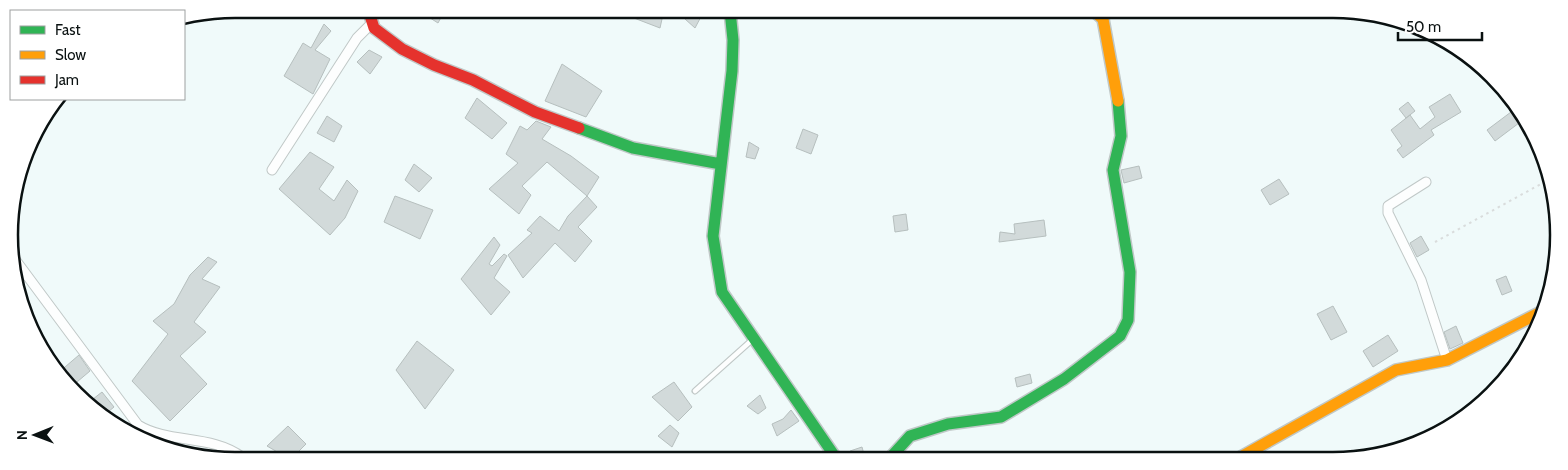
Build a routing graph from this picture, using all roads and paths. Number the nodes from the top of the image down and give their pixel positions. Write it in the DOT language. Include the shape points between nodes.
graph roads {
  1 [pos="370,18"];
  2 [pos="731,18"];
  3 [pos="1102,18"];
  4 [pos="371,24"];
  5 [pos="721,164"];
  6 [pos="272,170"];
  7 [pos="1426,182"];
  8 [pos="1544,182"];
  9 [pos="1435,242"];
  10 [pos="20,265"];
  11 [pos="1535,315"];
  12 [pos="755,338"];
  13 [pos="1447,360"];
  14 [pos="695,391"];
  15 [pos="236,452"];
  16 [pos="832,452"];
  17 [pos="895,452"];
  18 [pos="1250,452"];
  1 -- 4 [label="street"];
  2 -- 5 [label="street" via="732,71"];
  3 -- 17 [label="street" via="1122,116 1113,170 1130,272 1128,320 1120,336 1064,379 1001,417 948,424 910,436"];
  4 -- 5 [label="street" via="402,49 535,112 633,148"];
  4 -- 6 [label="street" via="357,38"];
  5 -- 12 [label="street" via="713,236 716,271 722,292"];
  7 -- 13 [label="street" via="1388,206 1388,213 1421,280"];
  8 -- 9 [label="path"];
  10 -- 15 [label="street" via="138,425 151,433 208,442"];
  11 -- 13 [label="street"];
  12 -- 14 [label="lane"];
  12 -- 16 [label="street"];
  13 -- 18 [label="street" via="1396,370"];
}
